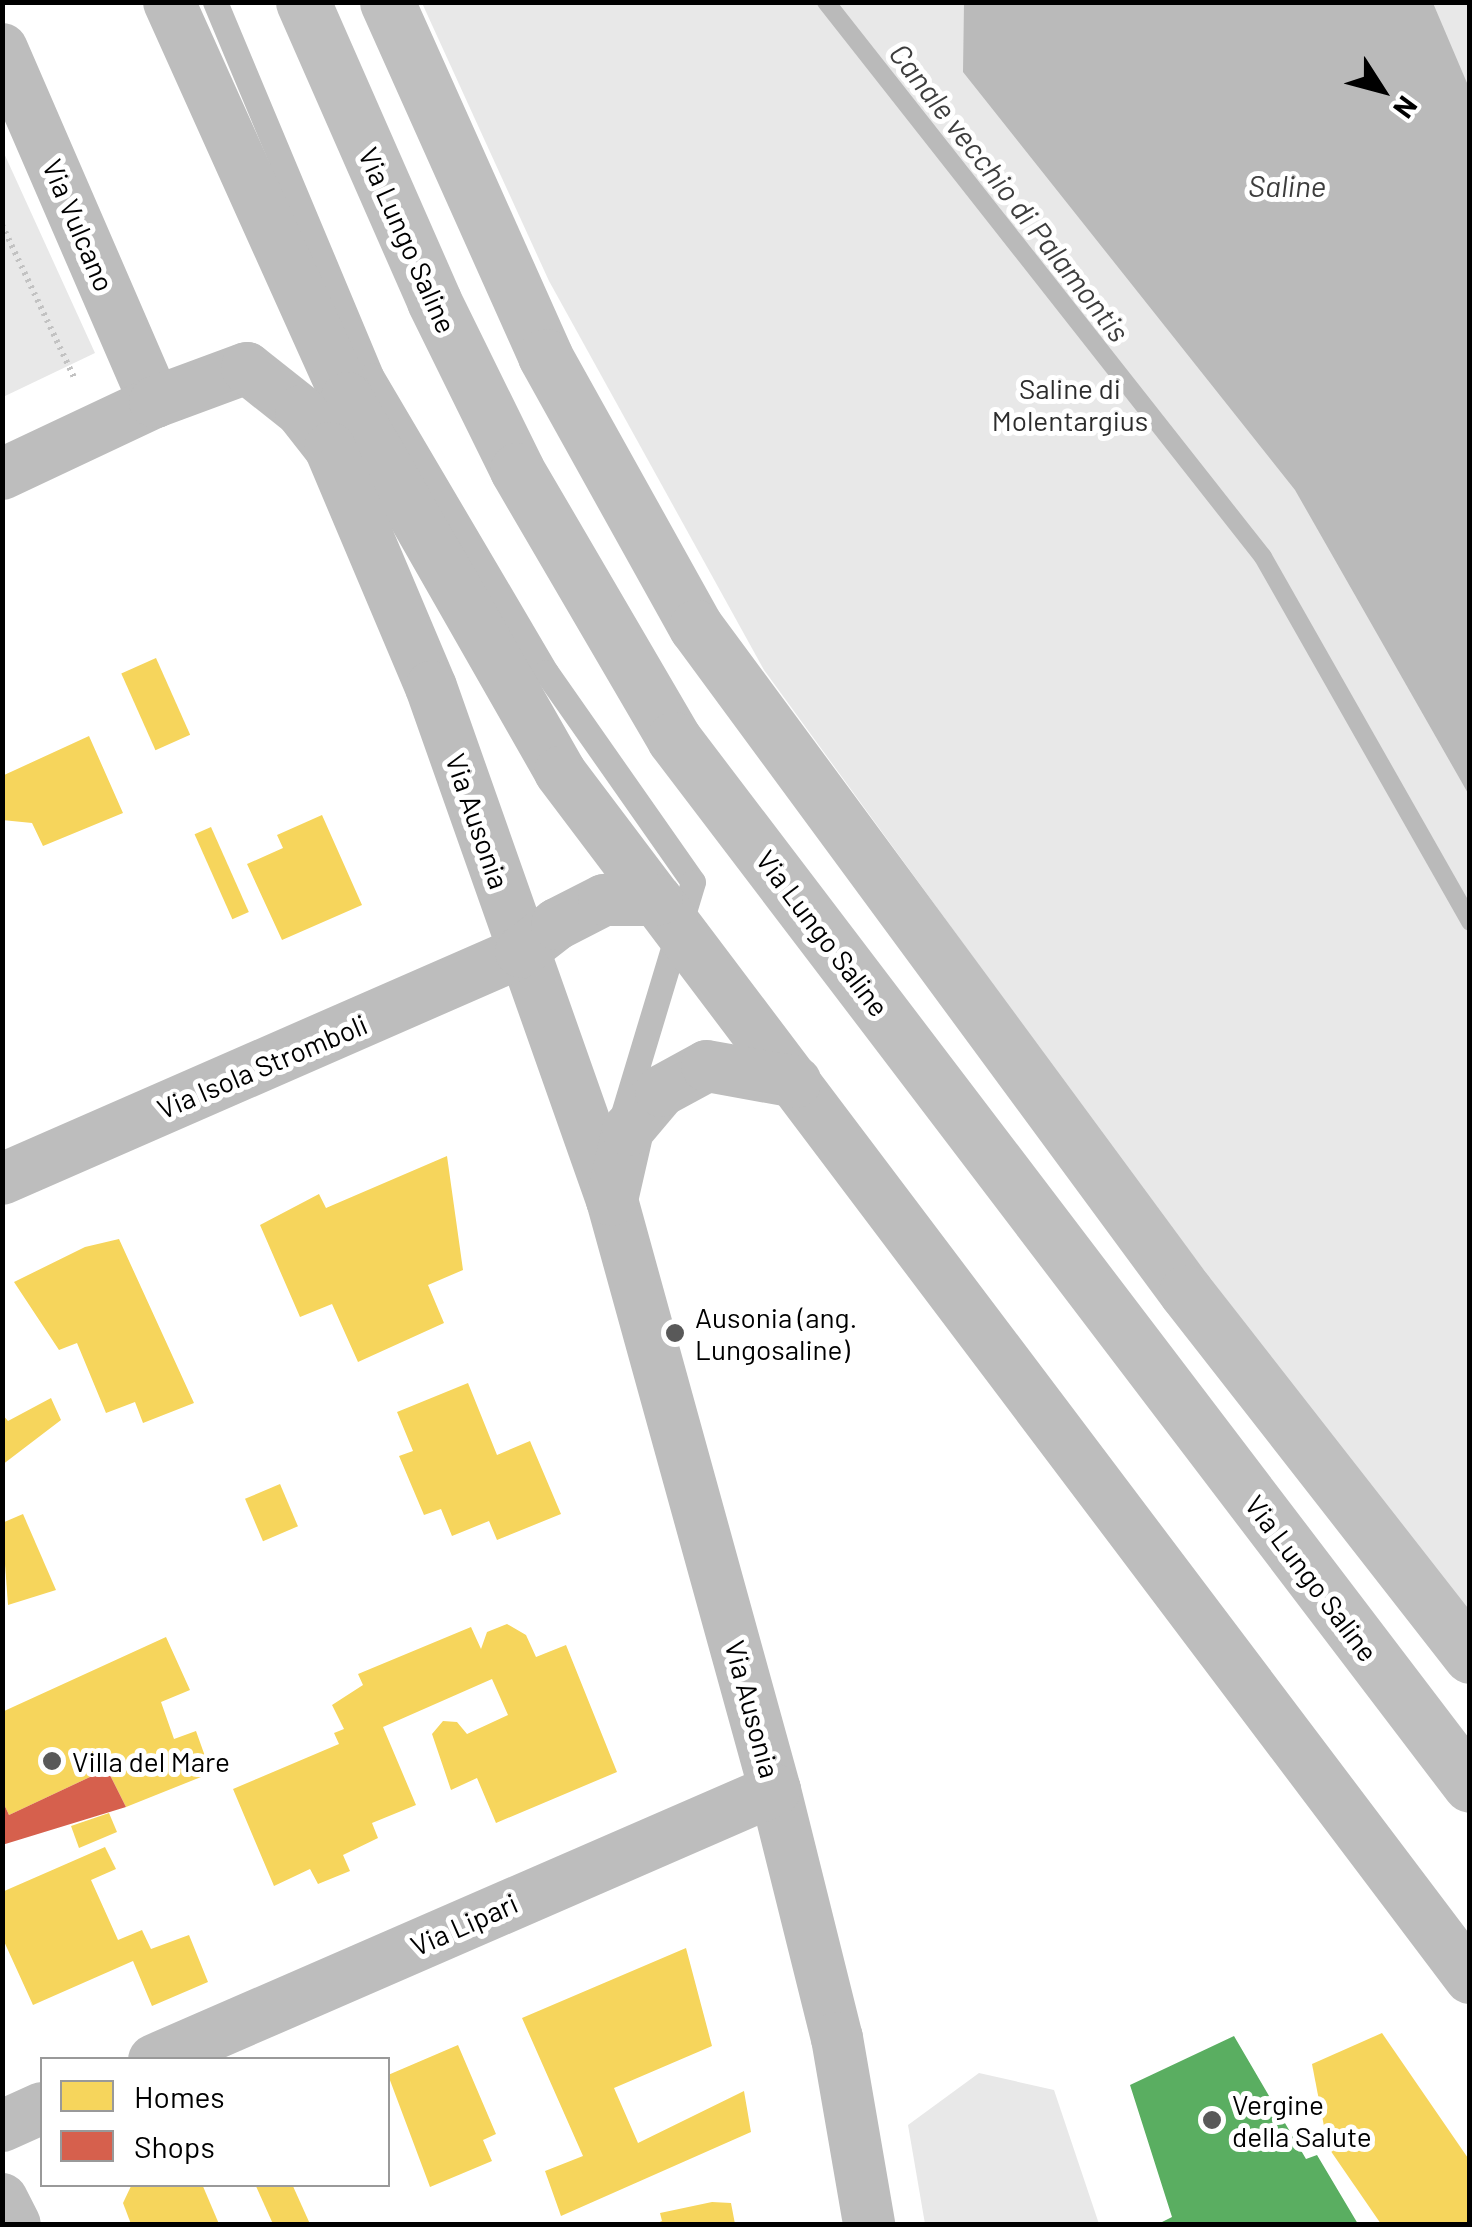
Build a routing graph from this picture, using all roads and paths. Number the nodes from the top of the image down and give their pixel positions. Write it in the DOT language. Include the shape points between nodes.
graph roads {
  1 [pos="169,2"];
  2 [pos="214,2"];
  3 [pos="303,2"];
  4 [pos="387,2"];
  5 [pos="2,49"];
  6 [pos="2,225"];
  7 [pos="288,271"];
  8 [pos="246,368"];
  9 [pos="155,402"];
  10 [pos="98,428"];
  11 [pos="2,474"];
  12 [pos="669,915"];
  13 [pos="521,952"];
  14 [pos="796,1082"];
  15 [pos="2,1179"];
  16 [pos="612,1200"];
  17 [pos="1470,1656"];
  18 [pos="1470,1785"];
  19 [pos="775,1790"];
  20 [pos="1470,1978"];
  21 [pos="161,2057"];
  22 [pos="40,2109"];
  23 [pos="2,2126"];
  24 [pos="2,2199"];
  25 [pos="15,2224"];
  26 [pos="869,2224"];
  1 -- 7 [label="street"];
  2 -- 12 [label="lane" via="371,375 546,672 693,882"];
  3 -- 18 [label="main road, Via Lungo Saline" via="434,301 517,470 674,739"];
  4 -- 17 [label="main road" via="545,356 696,627 1186,1292"];
  5 -- 9 [label="street, Via Vulcano"];
  6 -- 10 [label="path"];
  7 -- 8 [label="street" via="284,332"];
  7 -- 12 [label="street" via="347,398 542,740"];
  8 -- 9 [label="street"];
  8 -- 13 [label="street, Via Ausonia" via="302,411 330,448 444,722"];
  9 -- 10 [label="street"];
  10 -- 11 [label="street"];
  12 -- 13 [label="street, Via Isola Stromboli" via="604,900 556,924"];
  12 -- 14 [label="street"];
  12 -- 16 [label="lane" via="623,1106"];
  13 -- 15 [label="street, Via Isola Stromboli"];
  13 -- 16 [label="street, Via Ausonia"];
  14 -- 16 [label="street, Via Ausonia" via="707,1066 661,1091 628,1130"];
  14 -- 20 [label="street"];
  16 -- 19 [label="street, Via Ausonia"];
  19 -- 21 [label="street, Via Lipari"];
  19 -- 26 [label="street, Via Ausonia" via="837,2038"];
  22 -- 23 [label="street"];
  24 -- 25 [label="street"];
}
